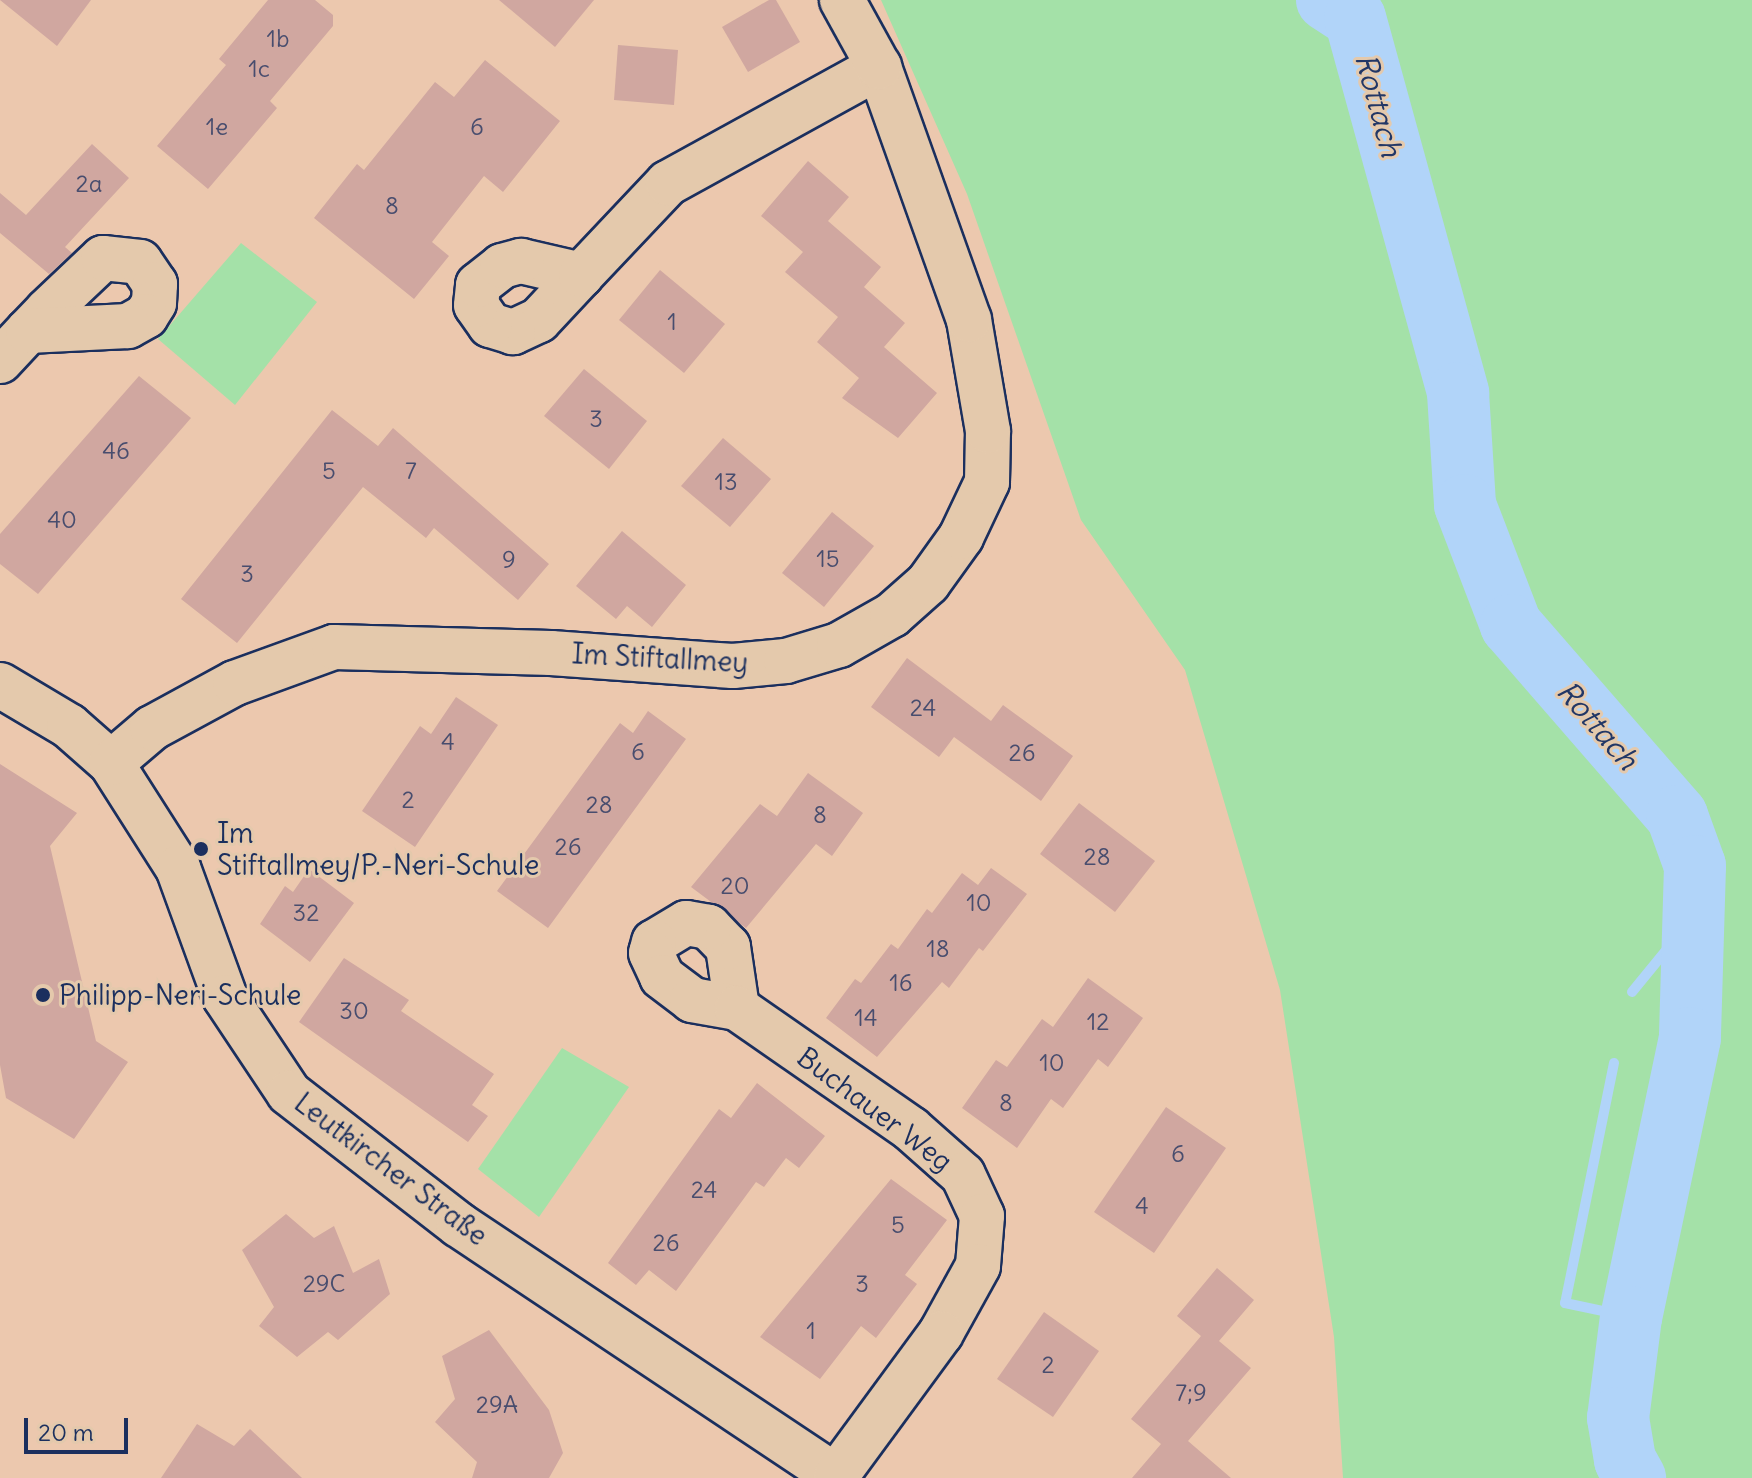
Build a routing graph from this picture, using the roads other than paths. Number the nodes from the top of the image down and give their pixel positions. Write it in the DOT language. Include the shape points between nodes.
graph roads {
  1 [pos="842,0"];
  2 [pos="879,67"];
  3 [pos="581,275"];
  4 [pos="0,685"];
  5 [pos="111,763"];
  6 [pos="737,1008"];
  7 [pos="837,1477"];
  1 -- 2 [label="street, Im Stiftallmey"];
  2 -- 3 [label="street" via="668,183"];
  2 -- 5 [label="street, Im Stiftallmey" via="969,320 988,431 987,482 961,537 928,583 892,615 839,645 786,661 733,666 551,653 334,647 235,683 152,728"];
  4 -- 5 [label="street, Leutkircher Straße" via="69,726"];
  5 -- 7 [label="street, Leutkircher Straße" via="178,868 225,997 289,1093 448,1217"];
  6 -- 7 [label="street, Buchauer Weg" via="911,1129 963,1175 982,1216 978,1266 941,1333"];
}
